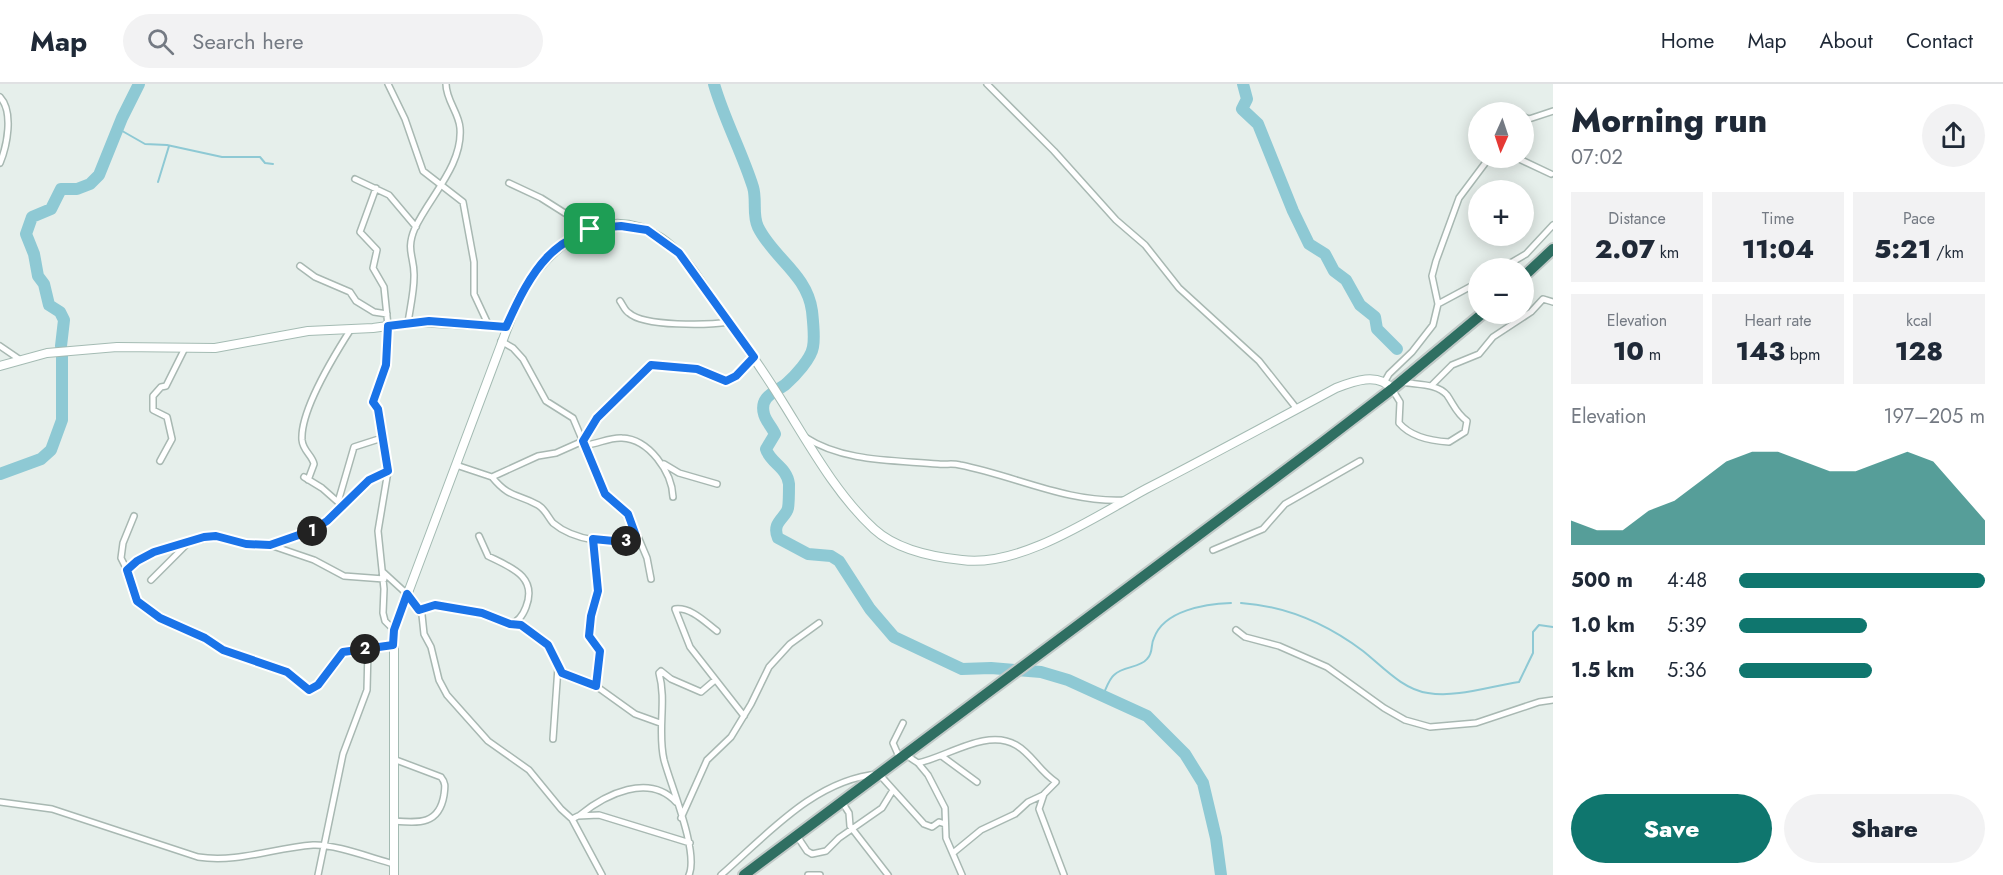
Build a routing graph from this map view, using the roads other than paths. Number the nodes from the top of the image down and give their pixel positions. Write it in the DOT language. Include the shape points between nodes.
graph roads {
  1 [pos="388,84"];
  2 [pos="446,84"];
  3 [pos="987,84"];
  4 [pos="0,97"];
  5 [pos="1553,111"];
  6 [pos="1534,117"];
  7 [pos="0,163"];
  8 [pos="1534,166"];
  9 [pos="1481,168"];
  10 [pos="1551,174"];
  11 [pos="355,179"];
  12 [pos="509,183"];
  13 [pos="442,184"];
  14 [pos="376,188"];
  15 [pos="1553,225"];
  16 [pos="416,227"];
  17 [pos="590,229"];
  18 [pos="1553,249"];
  19 [pos="1519,258"];
  20 [pos="300,266"];
  21 [pos="1534,267"];
  22 [pos="1468,288"];
  23 [pos="620,302"];
  24 [pos="1553,302"];
  25 [pos="1438,304"];
  26 [pos="387,314"];
  27 [pos="729,322"];
  28 [pos="408,323"];
  29 [pos="488,324"];
  30 [pos="1470,324"];
  31 [pos="388,326"];
  32 [pos="506,327"];
  33 [pos="351,329"];
  34 [pos="501,341"];
  35 [pos="0,346"];
  36 [pos="185,348"];
  37 [pos="754,357"];
  38 [pos="20,359"];
  39 [pos="0,366"];
  40 [pos="1401,381"];
  41 [pos="1389,385"];
  42 [pos="1431,386"];
  43 [pos="1297,409"];
  44 [pos="802,435"];
  45 [pos="382,438"];
  46 [pos="584,443"];
  47 [pos="657,460"];
  48 [pos="160,461"];
  49 [pos="1360,461"];
  50 [pos="456,465"];
  51 [pos="388,471"];
  52 [pos="492,477"];
  53 [pos="717,484"];
  54 [pos="673,497"];
  55 [pos="1127,500"];
  56 [pos="340,504"];
  57 [pos="134,516"];
  58 [pos="636,536"];
  59 [pos="479,537"];
  60 [pos="593,539"];
  61 [pos="190,542"];
  62 [pos="270,545"];
  63 [pos="1213,550"];
  64 [pos="127,570"];
  65 [pos="382,571"];
  66 [pos="384,579"];
  67 [pos="651,579"];
  68 [pos="151,580"];
  69 [pos="407,594"];
  70 [pos="419,610"];
  71 [pos="516,622"];
  72 [pos="819,623"];
  73 [pos="394,630"];
  74 [pos="1236,630"];
  75 [pos="717,631"];
  76 [pos="393,645"];
  77 [pos="368,649"];
  78 [pos="558,666"];
  79 [pos="715,680"];
  80 [pos="596,686"];
  81 [pos="1553,700"];
  82 [pos="744,716"];
  83 [pos="660,723"];
  84 [pos="903,723"];
  85 [pos="552,739"];
  86 [pos="903,757"];
  87 [pos="943,757"];
  88 [pos="396,760"];
  89 [pos="918,764"];
  90 [pos="879,774"];
  91 [pos="977,782"];
  92 [pos="894,790"];
  93 [pos="1044,794"];
  94 [pos="0,802"];
  95 [pos="842,802"];
  96 [pos="677,803"];
  97 [pos="575,818"];
  98 [pos="681,818"];
  99 [pos="393,821"];
  100 [pos="945,824"];
  101 [pos="853,829"];
  102 [pos="797,836"];
  103 [pos="690,843"];
  104 [pos="325,846"];
  105 [pos="953,853"];
  106 [pos="394,864"];
  107 [pos="318,875"];
  108 [pos="394,875"];
  109 [pos="602,875"];
  110 [pos="689,875"];
  111 [pos="721,875"];
  112 [pos="744,875"];
  113 [pos="808,875"];
  114 [pos="820,875"];
  115 [pos="888,875"];
  116 [pos="962,875"];
  117 [pos="1064,875"];
  1 -- 13 [label="street" via="423,171"];
  2 -- 13 [label="street" via="460,126 457,149"];
  3 -- 43 [label="street" via="1116,220 1145,245 1179,288 1259,361"];
  4 -- 7 [label="street" via="6,105 7,125"];
  5 -- 6 [label="street"];
  8 -- 10 [label="street"];
  9 -- 25 [label="street" via="1452,213 1433,271"];
  11 -- 14 [label="street"];
  12 -- 17 [label="street" via="553,204"];
  13 -- 16 [label="street"];
  13 -- 29 [label="street" via="466,208 474,294"];
  14 -- 16 [label="street" via="396,201"];
  14 -- 26 [label="street" via="360,232 377,250 373,268 383,281"];
  15 -- 19 [label="street"];
  16 -- 28 [label="street" via="410,251 415,275"];
  17 -- 27 [label="street" via="629,226 660,237 685,260"];
  17 -- 32 [label="street" via="565,241 546,257 527,282"];
  18 -- 21 [label="highway"];
  20 -- 26 [label="street" via="350,292 356,301 374,312"];
  22 -- 25 [label="street"];
  23 -- 27 [label="street" via="629,314 656,321 705,325"];
  24 -- 42 [label="street" via="1543,299 1531,312 1493,337 1479,354 1452,365"];
  25 -- 41 [label="street" via="1430,331 1389,374"];
  26 -- 31 [label="street"];
  27 -- 37 [label="street"];
  28 -- 29 [label="street"];
  28 -- 31 [label="street"];
  29 -- 32 [label="street"];
  30 -- 40 [label="highway"];
  31 -- 33 [label="street"];
  31 -- 45 [label="street" via="386,365 373,402 378,409"];
  32 -- 34 [label="street"];
  33 -- 36 [label="street" via="308,331 228,347"];
  33 -- 56 [label="street" via="320,382 303,430 304,446 314,464 306,478"];
  34 -- 46 [label="street" via="523,359 546,401 573,418"];
  34 -- 50 [label="street"];
  35 -- 38 [label="street"];
  36 -- 38 [label="street" via="102,348"];
  36 -- 48 [label="street" via="166,386 153,396 153,410 167,417 172,439"];
  37 -- 44 [label="street"];
  37 -- 46 [label="street" via="726,381 697,369 651,365 597,418"];
  38 -- 39 [label="street"];
  40 -- 41 [label="highway"];
  40 -- 42 [label="street"];
  41 -- 42 [label="street" via="1400,402 1398,418 1403,428 1424,438 1449,442 1465,432 1467,421 1454,411 1443,391"];
  41 -- 43 [label="street" via="1376,379 1351,382"];
  41 -- 86 [label="highway"];
  43 -- 55 [label="street"];
  44 -- 55 [label="street" via="848,454 952,463 1071,496"];
  44 -- 55 [label="street" via="876,531 906,548 942,557 974,561 1005,557"];
  45 -- 51 [label="street"];
  45 -- 56 [label="street" via="354,447"];
  46 -- 47 [label="street" via="625,438 645,447"];
  46 -- 52 [label="street" via="529,460"];
  46 -- 58 [label="street" via="605,494 628,514"];
  47 -- 53 [label="street" via="679,473"];
  47 -- 54 [label="street" via="670,479"];
  49 -- 63 [label="street" via="1285,504 1263,528"];
  50 -- 52 [label="street"];
  50 -- 69 [label="street"];
  51 -- 56 [label="street" via="369,480"];
  51 -- 65 [label="street" via="378,531"];
  52 -- 60 [label="street" via="510,495 542,508 560,528"];
  56 -- 62 [label="street" via="320,527"];
  57 -- 64 [label="street" via="121,554"];
  58 -- 60 [label="street" via="624,542"];
  58 -- 67 [label="street" via="647,558"];
  59 -- 71 [label="street" via="488,556 512,567 528,585 528,600"];
  60 -- 80 [label="street" via="598,591 589,636 600,651"];
  61 -- 62 [label="street" via="216,536"];
  61 -- 64 [label="street" via="154,552"];
  61 -- 68 [label="street"];
  62 -- 66 [label="street" via="314,560 344,576"];
  64 -- 77 [label="street" via="137,601 160,618 223,650 287,672 306,689 318,685 343,652"];
  65 -- 66 [label="street"];
  65 -- 69 [label="street"];
  66 -- 73 [label="street" via="383,613"];
  69 -- 70 [label="street"];
  69 -- 73 [label="street"];
  70 -- 71 [label="street" via="435,605 482,613 510,624"];
  70 -- 97 [label="street" via="447,695 488,741 529,770 561,809"];
  71 -- 78 [label="street" via="545,642"];
  72 -- 82 [label="street" via="778,656 760,681"];
  73 -- 76 [label="street"];
  74 -- 81 [label="street" via="1245,637 1280,646 1327,667 1384,708 1405,720 1430,727 1476,723"];
  75 -- 79 [label="street" via="686,610 675,609 690,647"];
  76 -- 77 [label="street"];
  76 -- 88 [label="street"];
  77 -- 104 [label="street" via="367,690 343,754"];
  78 -- 80 [label="street" via="565,676"];
  78 -- 85 [label="street"];
  79 -- 82 [label="street"];
  79 -- 83 [label="street" via="700,692 659,671 664,701"];
  80 -- 83 [label="street" via="635,714"];
  82 -- 98 [label="street" via="731,737 707,760"];
  83 -- 96 [label="street" via="664,757"];
  84 -- 86 [label="street" via="893,743"];
  86 -- 89 [label="street"];
  86 -- 90 [label="highway"];
  87 -- 89 [label="street"];
  87 -- 91 [label="street"];
  87 -- 93 [label="street" via="983,741 1014,744 1056,782"];
  88 -- 99 [label="street"];
  88 -- 99 [label="street" via="441,777 445,788 438,813 419,823"];
  89 -- 100 [label="street" via="945,808"];
  90 -- 92 [label="street"];
  90 -- 95 [label="highway"];
  90 -- 111 [label="street" via="864,775 805,802"];
  92 -- 100 [label="street" via="924,824"];
  92 -- 101 [label="street" via="887,803"];
  93 -- 105 [label="street" via="981,830"];
  93 -- 117 [label="street" via="1039,814"];
  94 -- 104 [label="street" via="52,809 188,855 212,859"];
  95 -- 101 [label="street"];
  95 -- 102 [label="highway"];
  96 -- 97 [label="street" via="659,790 635,788 600,802"];
  96 -- 98 [label="street"];
  97 -- 103 [label="street" via="611,818"];
  97 -- 109 [label="street"];
  98 -- 103 [label="street"];
  99 -- 106 [label="street"];
  100 -- 105 [label="street"];
  101 -- 102 [label="street" via="826,851 816,854 807,851"];
  101 -- 115 [label="street"];
  102 -- 112 [label="highway"];
  103 -- 110 [label="street" via="693,856"];
  104 -- 106 [label="street"];
  104 -- 107 [label="street"];
  105 -- 116 [label="street"];
  106 -- 108 [label="street"];
  113 -- 114 [label="street"];
}
